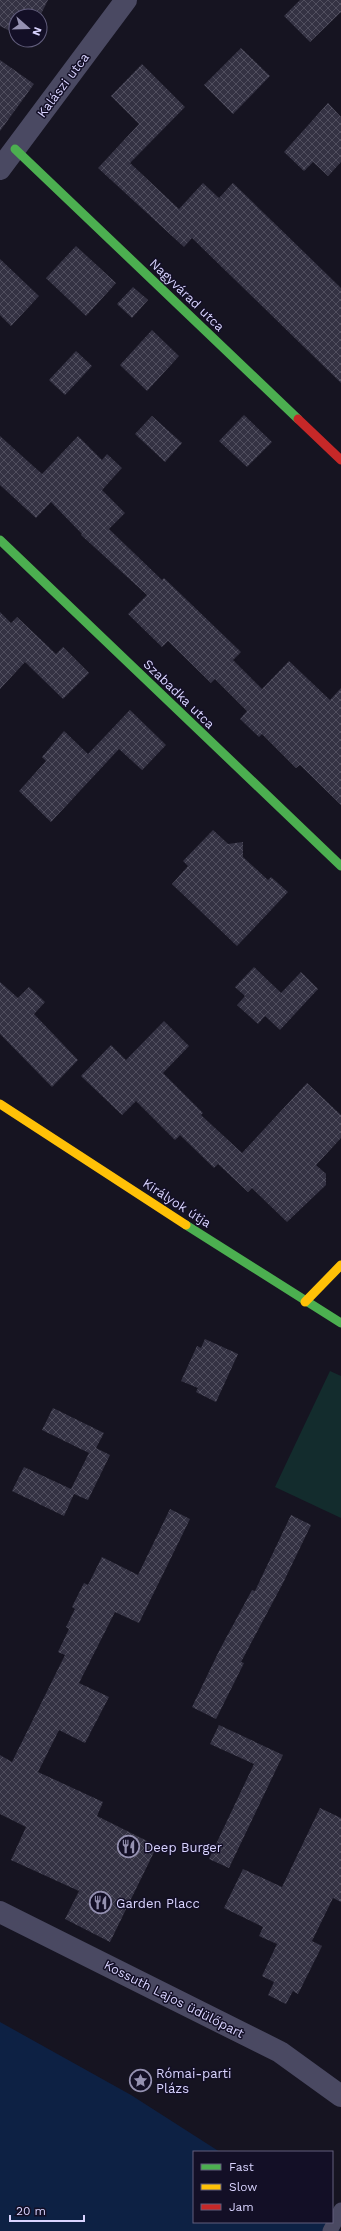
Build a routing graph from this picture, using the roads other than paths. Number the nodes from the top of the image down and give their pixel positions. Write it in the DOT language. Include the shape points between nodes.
graph roads {
  1 [pos="126,0"];
  2 [pos="16,149"];
  3 [pos="0,169"];
  4 [pos="341,460"];
  5 [pos="0,540"];
  6 [pos="341,866"];
  7 [pos="0,1104"];
  8 [pos="341,1265"];
  9 [pos="304,1302"];
  10 [pos="341,1323"];
  11 [pos="0,1912"];
  12 [pos="341,2096"];
  13 [pos="341,2210"];
  14 [pos="330,2231"];
  1 -- 2 [label="street, Kalászi utca"];
  2 -- 3 [label="street, Kalászi utca"];
  2 -- 4 [label="street, Nagyvárad utca"];
  5 -- 6 [label="street, Szabadka utca"];
  7 -- 9 [label="street, Királyok útja"];
  8 -- 9 [label="street"];
  9 -- 10 [label="street, Királyok útja"];
  11 -- 12 [label="street, Kossuth Lajos üdülőpart" via="280,2052"];
  13 -- 14 [label="lane"];
}
